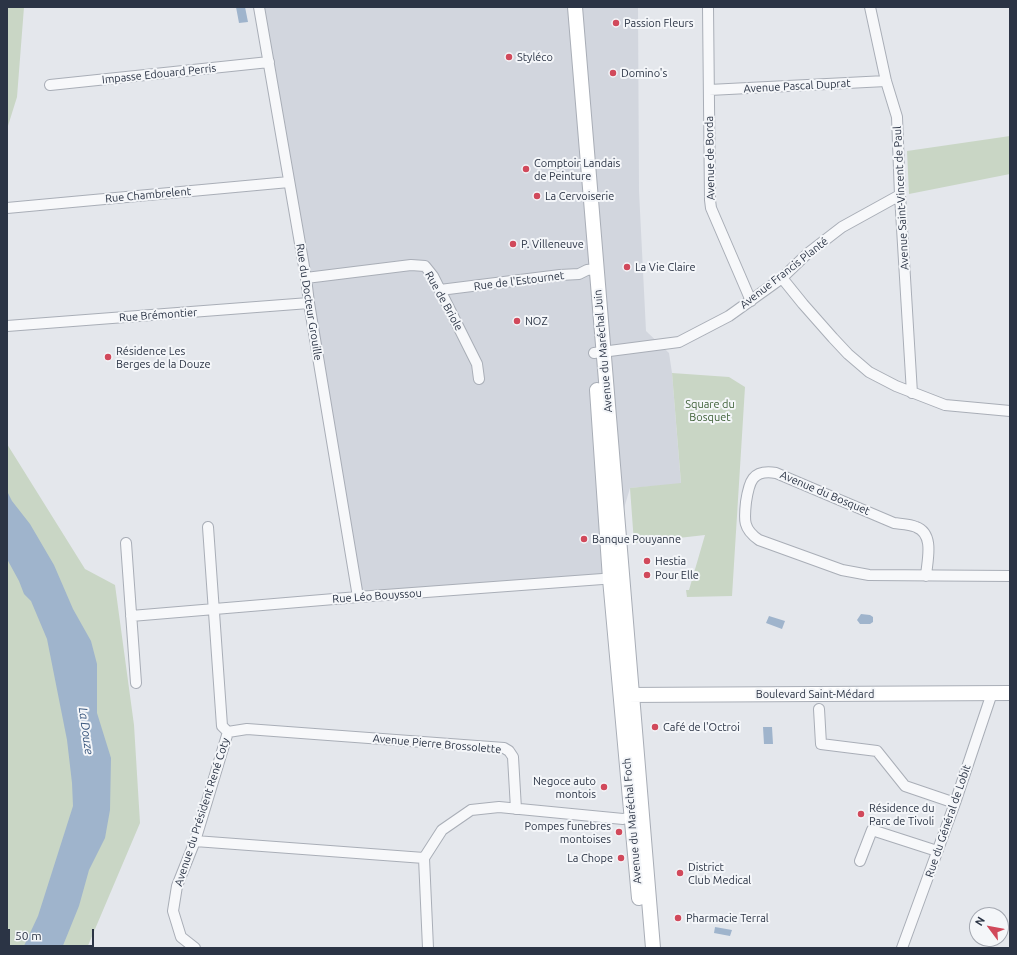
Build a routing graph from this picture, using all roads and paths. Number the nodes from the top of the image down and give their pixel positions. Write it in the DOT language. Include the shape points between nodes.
graph roads {
  1 [pos="259,7"];
  2 [pos="566,7"];
  3 [pos="575,7"];
  4 [pos="708,7"];
  5 [pos="870,7"];
  6 [pos="269,62"];
  7 [pos="886,81"];
  8 [pos="50,86"];
  9 [pos="709,90"];
  10 [pos="289,182"];
  11 [pos="900,195"];
  12 [pos="7,208"];
  13 [pos="591,269"];
  14 [pos="306,278"];
  15 [pos="782,278"];
  16 [pos="440,290"];
  17 [pos="751,300"];
  18 [pos="309,303"];
  19 [pos="7,326"];
  20 [pos="598,352"];
  21 [pos="479,379"];
  22 [pos="912,393"];
  23 [pos="1010,411"];
  24 [pos="208,527"];
  25 [pos="126,543"];
  26 [pos="926,576"];
  27 [pos="1010,576"];
  28 [pos="617,578"];
  29 [pos="358,597"];
  30 [pos="214,609"];
  31 [pos="131,616"];
  32 [pos="136,683"];
  33 [pos="992,693"];
  34 [pos="1010,693"];
  35 [pos="626,695"];
  36 [pos="818,709"];
  37 [pos="228,732"];
  38 [pos="954,803"];
  39 [pos="516,809"];
  40 [pos="637,818"];
  41 [pos="195,841"];
  42 [pos="937,851"];
  43 [pos="424,858"];
  44 [pos="860,861"];
  45 [pos="195,948"];
  46 [pos="428,948"];
  47 [pos="644,948"];
  48 [pos="653,948"];
  49 [pos="902,948"];
  1 -- 6 [label="street, Rue du Docteur Grouille"];
  2 -- 13 [label="main road, Avenue du Maréchal Juin"];
  3 -- 13 [label="main road, Avenue du Maréchal Juin"];
  4 -- 9 [label="street, Avenue de Borda"];
  5 -- 7 [label="street, Avenue Saint-Vincent de Paul"];
  6 -- 8 [label="street, Impasse Edouard Perris"];
  6 -- 10 [label="street, Rue du Docteur Grouille"];
  7 -- 9 [label="street, Avenue Pascal Duprat"];
  7 -- 11 [label="street, Avenue Saint-Vincent de Paul" via="897,117"];
  9 -- 17 [label="street, Avenue de Borda" via="710,200"];
  10 -- 12 [label="street, Rue Chambrelent"];
  10 -- 14 [label="street, Rue du Docteur Grouille"];
  11 -- 15 [label="street, Avenue Francis Planté" via="842,227 807,254"];
  11 -- 22 [label="street, Avenue Saint-Vincent de Paul"];
  13 -- 16 [label="street, Rue de l'Estournet" via="579,274"];
  13 -- 20 [label="main road, Avenue du Maréchal Juin"];
  14 -- 16 [label="street, Rue de Briole" via="411,265 425,266"];
  14 -- 18 [label="street, Rue du Docteur Grouille"];
  15 -- 17 [label="street, Avenue Francis Planté"];
  15 -- 22 [label="street" via="848,354 870,372"];
  16 -- 21 [label="street, Rue de Briole" via="477,364"];
  17 -- 20 [label="street, Avenue Francis Planté" via="729,316 679,342"];
  18 -- 19 [label="street, Rue Brémontier"];
  18 -- 29 [label="street, Rue du Docteur Grouille"];
  20 -- 28 [label="main road, Avenue du Maréchal Juin"];
  22 -- 23 [label="street" via="946,405"];
  24 -- 30 [label="street, Avenue du Président René Coty"];
  25 -- 31 [label="street"];
  26 -- 26 [label="street, Avenue du Bosquet" via="929,546 928,539 920,528 894,523 776,473 759,474 751,481 744,518 748,530 759,540 842,570 869,575"];
  26 -- 27 [label="street, Avenue du Bosquet"];
  28 -- 29 [label="street, Rue Léo Bouyssou"];
  28 -- 35 [label="main road, Avenue du Maréchal Juin"];
  29 -- 30 [label="street, Rue Léo Bouyssou"];
  30 -- 31 [label="street, Rue Léo Bouyssou"];
  30 -- 37 [label="street, Avenue du Président René Coty" via="222,726"];
  31 -- 32 [label="street"];
  33 -- 34 [label="main road, Boulevard Saint-Médard"];
  33 -- 35 [label="main road, Boulevard Saint-Médard"];
  33 -- 38 [label="street, Rue du Général de Lobit"];
  35 -- 40 [label="main road, Avenue du Maréchal Foch"];
  36 -- 38 [label="street" via="821,744 878,752 905,786"];
  37 -- 39 [label="street, Avenue Pierre Brossolette" via="247,728 504,748 513,757"];
  37 -- 41 [label="street, Avenue du Président René Coty"];
  38 -- 42 [label="street, Rue du Général de Lobit"];
  39 -- 40 [label="street" via="623,819"];
  39 -- 43 [label="street" via="498,807 471,810 442,830"];
  40 -- 47 [label="main road, Avenue du Maréchal Foch"];
  40 -- 48 [label="main road, Avenue du Maréchal Foch"];
  41 -- 43 [label="street"];
  41 -- 45 [label="street, Avenue du Président René Coty" via="177,886 173,911 181,937"];
  42 -- 44 [label="street" via="872,830"];
  42 -- 49 [label="street, Rue du Général de Lobit"];
  43 -- 46 [label="street"];
}
